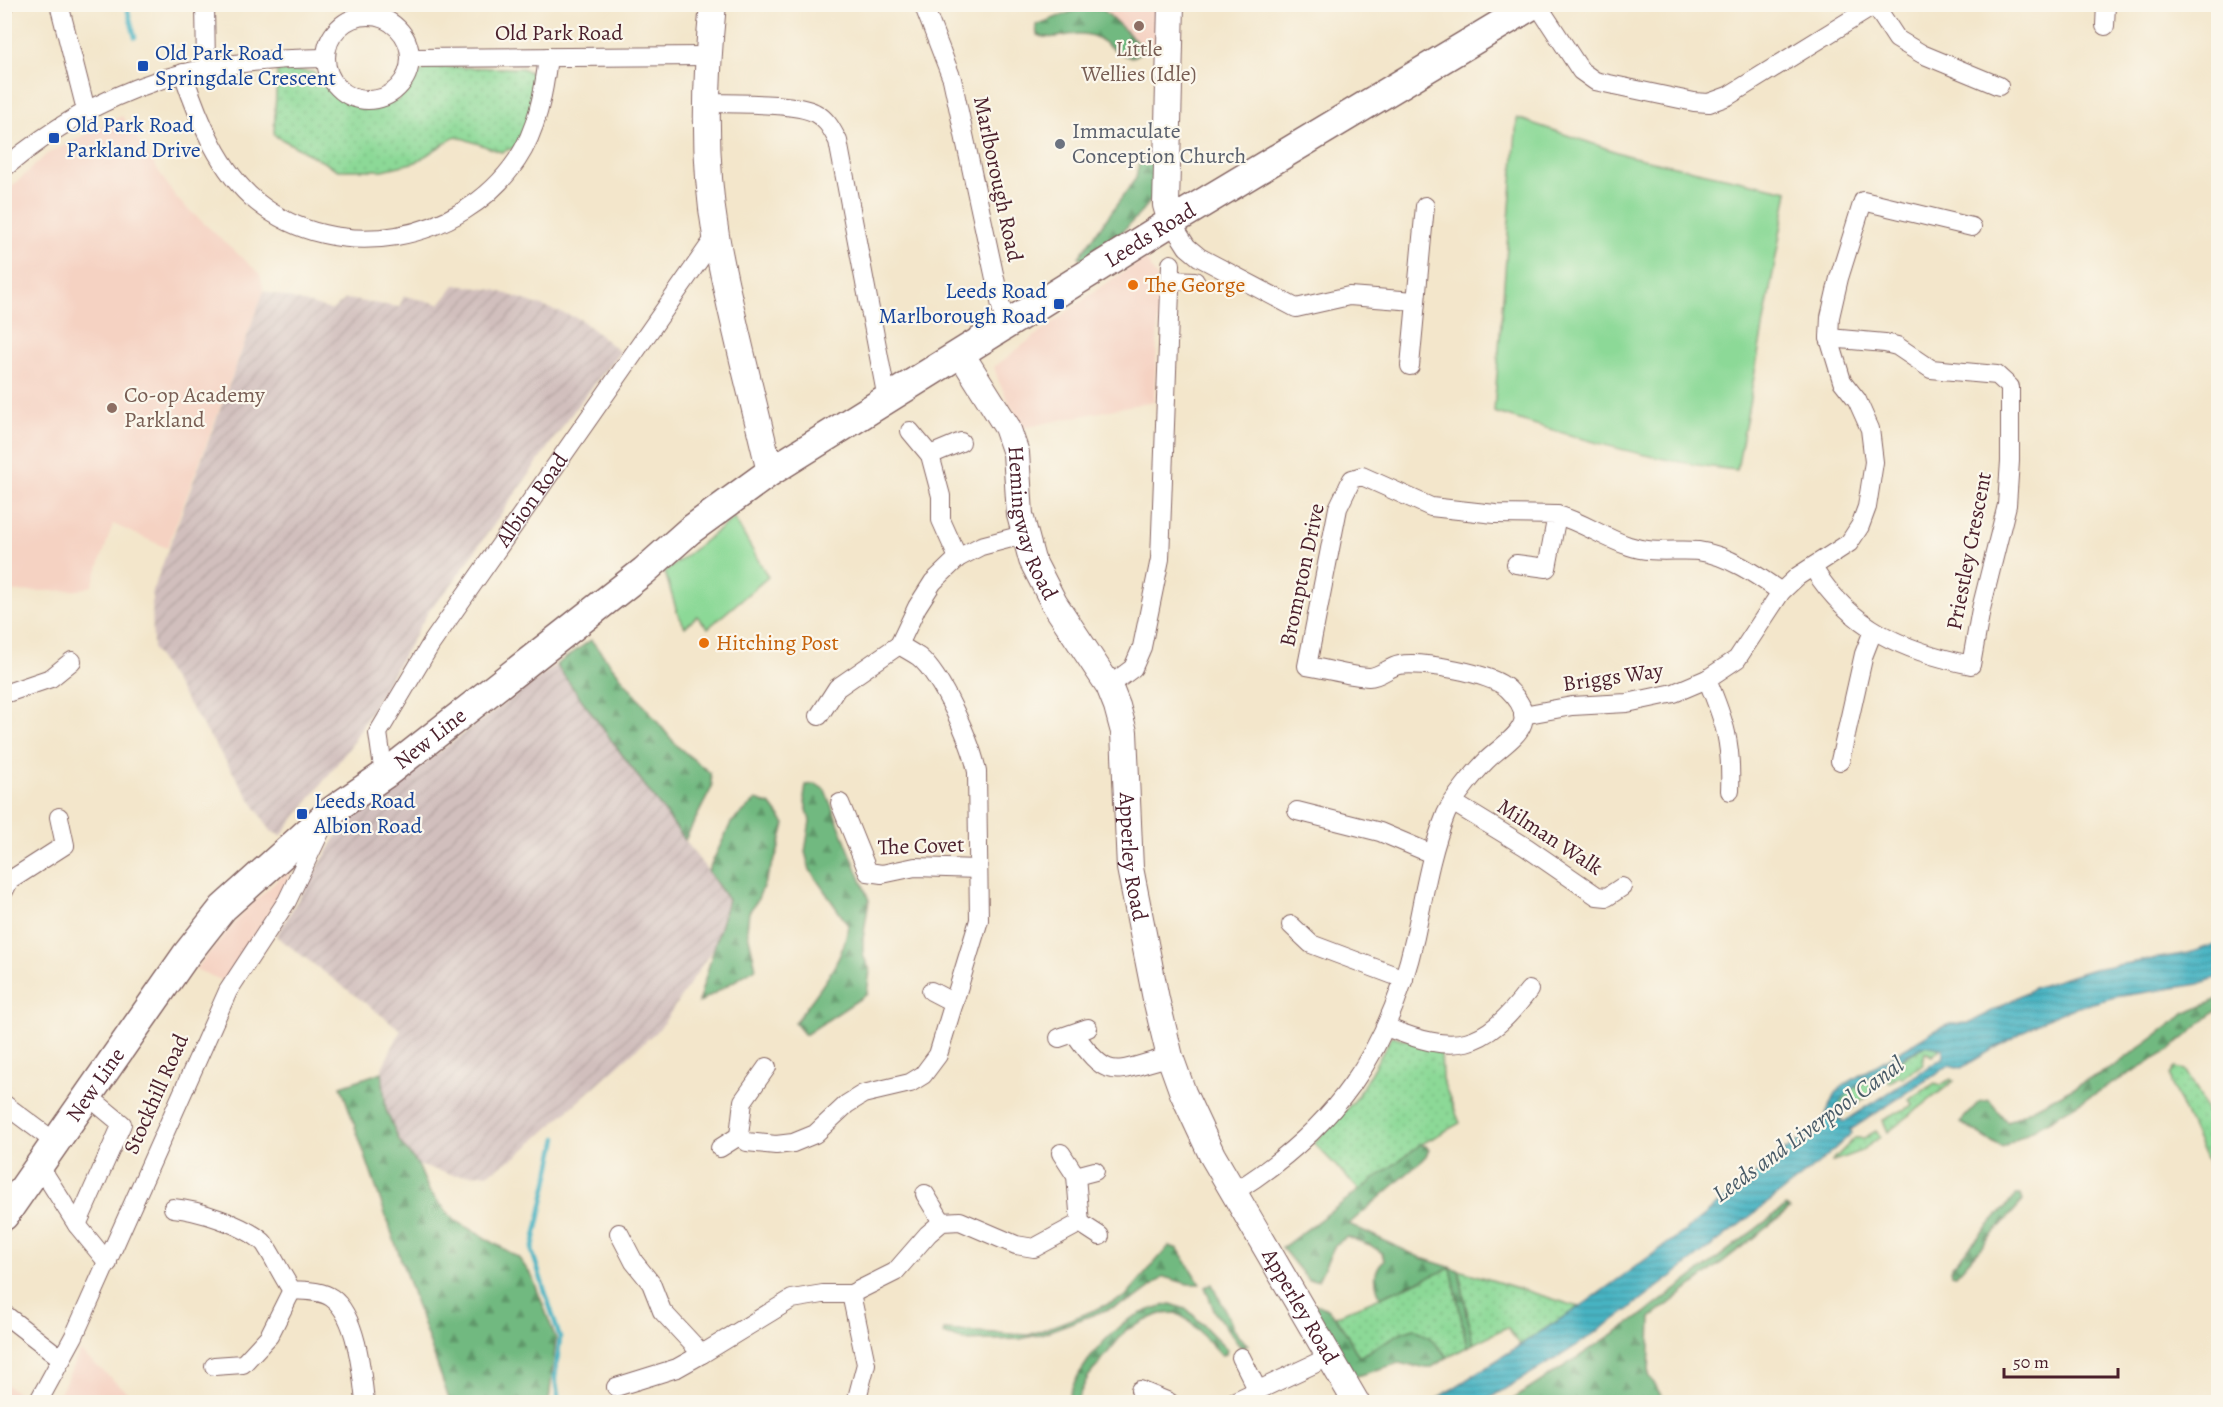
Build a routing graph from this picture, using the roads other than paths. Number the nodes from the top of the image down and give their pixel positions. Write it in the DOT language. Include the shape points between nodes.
graph roads {
  1 [pos="59,4"];
  2 [pos="205,4"];
  3 [pos="712,4"];
  4 [pos="922,4"];
  5 [pos="1171,4"];
  6 [pos="1535,4"];
  7 [pos="2106,4"];
  8 [pos="1875,5"];
  9 [pos="2105,26"];
  10 [pos="707,56"];
  11 [pos="548,57"];
  12 [pos="325,58"];
  13 [pos="410,58"];
  14 [pos="206,67"];
  15 [pos="183,74"];
  16 [pos="1999,86"];
  17 [pos="706,103"];
  18 [pos="86,110"];
  19 [pos="4,168"];
  20 [pos="1425,206"];
  21 [pos="1171,222"];
  22 [pos="1972,227"];
  23 [pos="716,236"];
  24 [pos="1195,281"];
  25 [pos="1415,301"];
  26 [pos="1005,325"];
  27 [pos="1830,338"];
  28 [pos="961,354"];
  29 [pos="1410,366"];
  30 [pos="887,399"];
  31 [pos="910,431"];
  32 [pos="961,442"];
  33 [pos="930,455"];
  34 [pos="770,472"];
  35 [pos="1557,516"];
  36 [pos="1023,535"];
  37 [pos="958,558"];
  38 [pos="1516,564"];
  39 [pos="1813,568"];
  40 [pos="1781,592"];
  41 [pos="1873,631"];
  42 [pos="899,645"];
  43 [pos="72,662"];
  44 [pos="1707,679"];
  45 [pos="1109,686"];
  46 [pos="4,694"];
  47 [pos="1523,715"];
  48 [pos="819,716"];
  49 [pos="1840,761"];
  50 [pos="384,775"];
  51 [pos="1730,791"];
  52 [pos="840,803"];
  53 [pos="1454,803"];
  54 [pos="1297,811"];
  55 [pos="330,812"];
  56 [pos="59,817"];
  57 [pos="1432,854"];
  58 [pos="978,869"];
  59 [pos="1622,887"];
  60 [pos="4,891"];
  61 [pos="1291,925"];
  62 [pos="1404,979"];
  63 [pos="1528,990"];
  64 [pos="931,991"];
  65 [pos="954,1003"];
  66 [pos="1386,1027"];
  67 [pos="1074,1033"];
  68 [pos="1170,1058"];
  69 [pos="767,1067"];
  70 [pos="87,1095"];
  71 [pos="4,1104"];
  72 [pos="739,1136"];
  73 [pos="55,1142"];
  74 [pos="720,1148"];
  75 [pos="1061,1154"];
  76 [pos="39,1165"];
  77 [pos="1095,1171"];
  78 [pos="1076,1176"];
  79 [pos="1234,1192"];
  80 [pos="925,1194"];
  81 [pos="173,1208"];
  82 [pos="4,1216"];
  83 [pos="942,1222"];
  84 [pos="1080,1223"];
  85 [pos="77,1225"];
  86 [pos="620,1233"];
  87 [pos="1100,1236"];
  88 [pos="108,1263"];
  89 [pos="292,1290"];
  90 [pos="851,1294"];
  91 [pos="4,1314"];
  92 [pos="702,1354"];
  93 [pos="1241,1357"];
  94 [pos="1329,1357"];
  95 [pos="62,1359"];
  96 [pos="214,1366"];
  97 [pos="616,1387"];
  98 [pos="1140,1390"];
  99 [pos="1258,1391"];
  100 [pos="38,1402"];
  101 [pos="365,1402"];
  102 [pos="856,1402"];
  103 [pos="1169,1402"];
  104 [pos="1233,1402"];
  105 [pos="1356,1402"];
  1 -- 18 [label="street"];
  2 -- 14 [label="street"];
  3 -- 10 [label="street"];
  4 -- 26 [label="street, Marlborough Road" via="952,79"];
  5 -- 21 [label="street" via="1166,206"];
  6 -- 8 [label="street" via="1581,71 1596,81 1709,103 1728,96"];
  6 -- 21 [label="main road, Leeds Road"];
  7 -- 9 [label="street"];
  8 -- 16 [label="street" via="1897,39 1922,54"];
  10 -- 11 [label="street, Old Park Road"];
  10 -- 17 [label="street"];
  11 -- 13 [label="street, Old Park Road"];
  11 -- 15 [label="street" via="544,91 532,128 517,160 486,196 454,218 423,232 356,239 317,232 256,201 213,147"];
  12 -- 13 [label="street" via="335,86 360,100 375,100 401,85"];
  12 -- 13 [label="street" via="327,44 344,22 372,15 396,26 404,35"];
  12 -- 14 [label="street"];
  14 -- 15 [label="street"];
  15 -- 18 [label="street" via="141,85"];
  17 -- 23 [label="street" via="705,133"];
  17 -- 30 [label="street" via="796,108 814,112 828,123 838,141"];
  18 -- 19 [label="street"];
  20 -- 25 [label="street"];
  21 -- 25 [label="street" via="1198,257 1296,308 1349,296"];
  21 -- 26 [label="main road, Leeds Road"];
  22 -- 27 [label="street, Briggs Way" via="1863,201 1839,278 1830,317"];
  23 -- 34 [label="street"];
  23 -- 50 [label="street, Albion Road" via="430,644 378,733"];
  24 -- 45 [label="street" via="1171,272 1160,559 1142,647 1133,668"];
  25 -- 29 [label="street"];
  26 -- 28 [label="main road, Leeds Road"];
  27 -- 39 [label="street, Briggs Way" via="1840,376 1870,429 1874,462 1860,526 1849,543"];
  27 -- 41 [label="street, Priestley Crescent" via="1885,343 1930,369 1997,375 2010,387 2007,505 1971,666 1911,650"];
  28 -- 30 [label="main road, Leeds Road"];
  28 -- 36 [label="street, Hemingway Road" via="1007,427 1016,453"];
  30 -- 34 [label="main road, Leeds Road"];
  31 -- 33 [label="street"];
  32 -- 33 [label="street"];
  33 -- 37 [label="street" via="941,496 941,520"];
  34 -- 50 [label="main road, New Line" via="689,531 644,571"];
  35 -- 38 [label="street" via="1547,568"];
  35 -- 40 [label="street" via="1580,522 1628,546 1650,551 1700,551 1757,575"];
  35 -- 47 [label="street, Brompton Drive" via="1431,507 1362,476 1352,479 1338,508 1307,666 1372,677 1399,665 1442,668 1493,680 1508,689"];
  36 -- 37 [label="street" via="981,546"];
  36 -- 45 [label="street, Hemingway Road" via="1054,603"];
  37 -- 42 [label="street" via="933,582"];
  39 -- 40 [label="street, Briggs Way"];
  39 -- 41 [label="street" via="1827,591"];
  40 -- 44 [label="street, Briggs Way" via="1737,658"];
  41 -- 49 [label="street" via="1864,654"];
  42 -- 48 [label="street" via="837,687"];
  42 -- 58 [label="street" via="921,658 942,688 974,753"];
  43 -- 46 [label="street" via="51,678"];
  44 -- 47 [label="street, Briggs Way" via="1674,693 1627,703 1572,706"];
  44 -- 51 [label="street" via="1726,724 1731,757"];
  45 -- 68 [label="street, Apperley Road" via="1124,732 1130,868"];
  47 -- 53 [label="street" via="1515,739 1487,760"];
  50 -- 55 [label="main road, New Line"];
  52 -- 58 [label="street, The Covet" via="868,872 882,874 915,867"];
  53 -- 57 [label="street" via="1447,811"];
  53 -- 59 [label="street, Milman Walk" via="1597,896 1607,897"];
  54 -- 57 [label="street" via="1380,832"];
  55 -- 70 [label="main road, New Line" via="223,908"];
  55 -- 88 [label="street, Stockhill Road" via="287,901 228,991"];
  56 -- 60 [label="street" via="65,845 9,881"];
  57 -- 62 [label="street"];
  58 -- 65 [label="street" via="979,920"];
  61 -- 62 [label="street" via="1311,944"];
  62 -- 66 [label="street"];
  63 -- 66 [label="street" via="1497,1028 1474,1039 1444,1046"];
  64 -- 65 [label="street"];
  65 -- 72 [label="street" via="938,1055 910,1083 863,1094 815,1134 793,1143 759,1144"];
  66 -- 79 [label="street" via="1346,1097 1316,1130"];
  67 -- 68 [label="street" via="1093,1059 1113,1071"];
  68 -- 79 [label="street, Apperley Road" via="1198,1127"];
  69 -- 72 [label="street" via="743,1101"];
  70 -- 73 [label="main road, New Line"];
  70 -- 85 [label="street" via="122,1124"];
  71 -- 73 [label="street"];
  72 -- 74 [label="street"];
  73 -- 76 [label="main road, New Line"];
  75 -- 78 [label="street"];
  76 -- 82 [label="main road, New Line"];
  76 -- 85 [label="street"];
  77 -- 78 [label="street"];
  78 -- 84 [label="street"];
  79 -- 94 [label="street, Apperley Road"];
  80 -- 83 [label="street"];
  81 -- 89 [label="street" via="192,1210 264,1243"];
  83 -- 84 [label="street" via="960,1221 1016,1245 1034,1248"];
  83 -- 90 [label="street" via="896,1272"];
  84 -- 87 [label="street"];
  85 -- 88 [label="street"];
  86 -- 92 [label="street" via="634,1262 651,1283 662,1311"];
  88 -- 95 [label="street, Stockhill Road"];
  89 -- 96 [label="street" via="269,1336 243,1364"];
  89 -- 101 [label="street" via="332,1298 342,1309 352,1328"];
  90 -- 92 [label="street" via="792,1299"];
  90 -- 102 [label="street" via="866,1364"];
  91 -- 95 [label="street"];
  92 -- 97 [label="street" via="677,1368"];
  93 -- 99 [label="street"];
  94 -- 99 [label="street"];
  94 -- 105 [label="street, Apperley Road"];
  95 -- 100 [label="street, Stockhill Road"];
  98 -- 103 [label="street"];
  99 -- 104 [label="street"];
}
